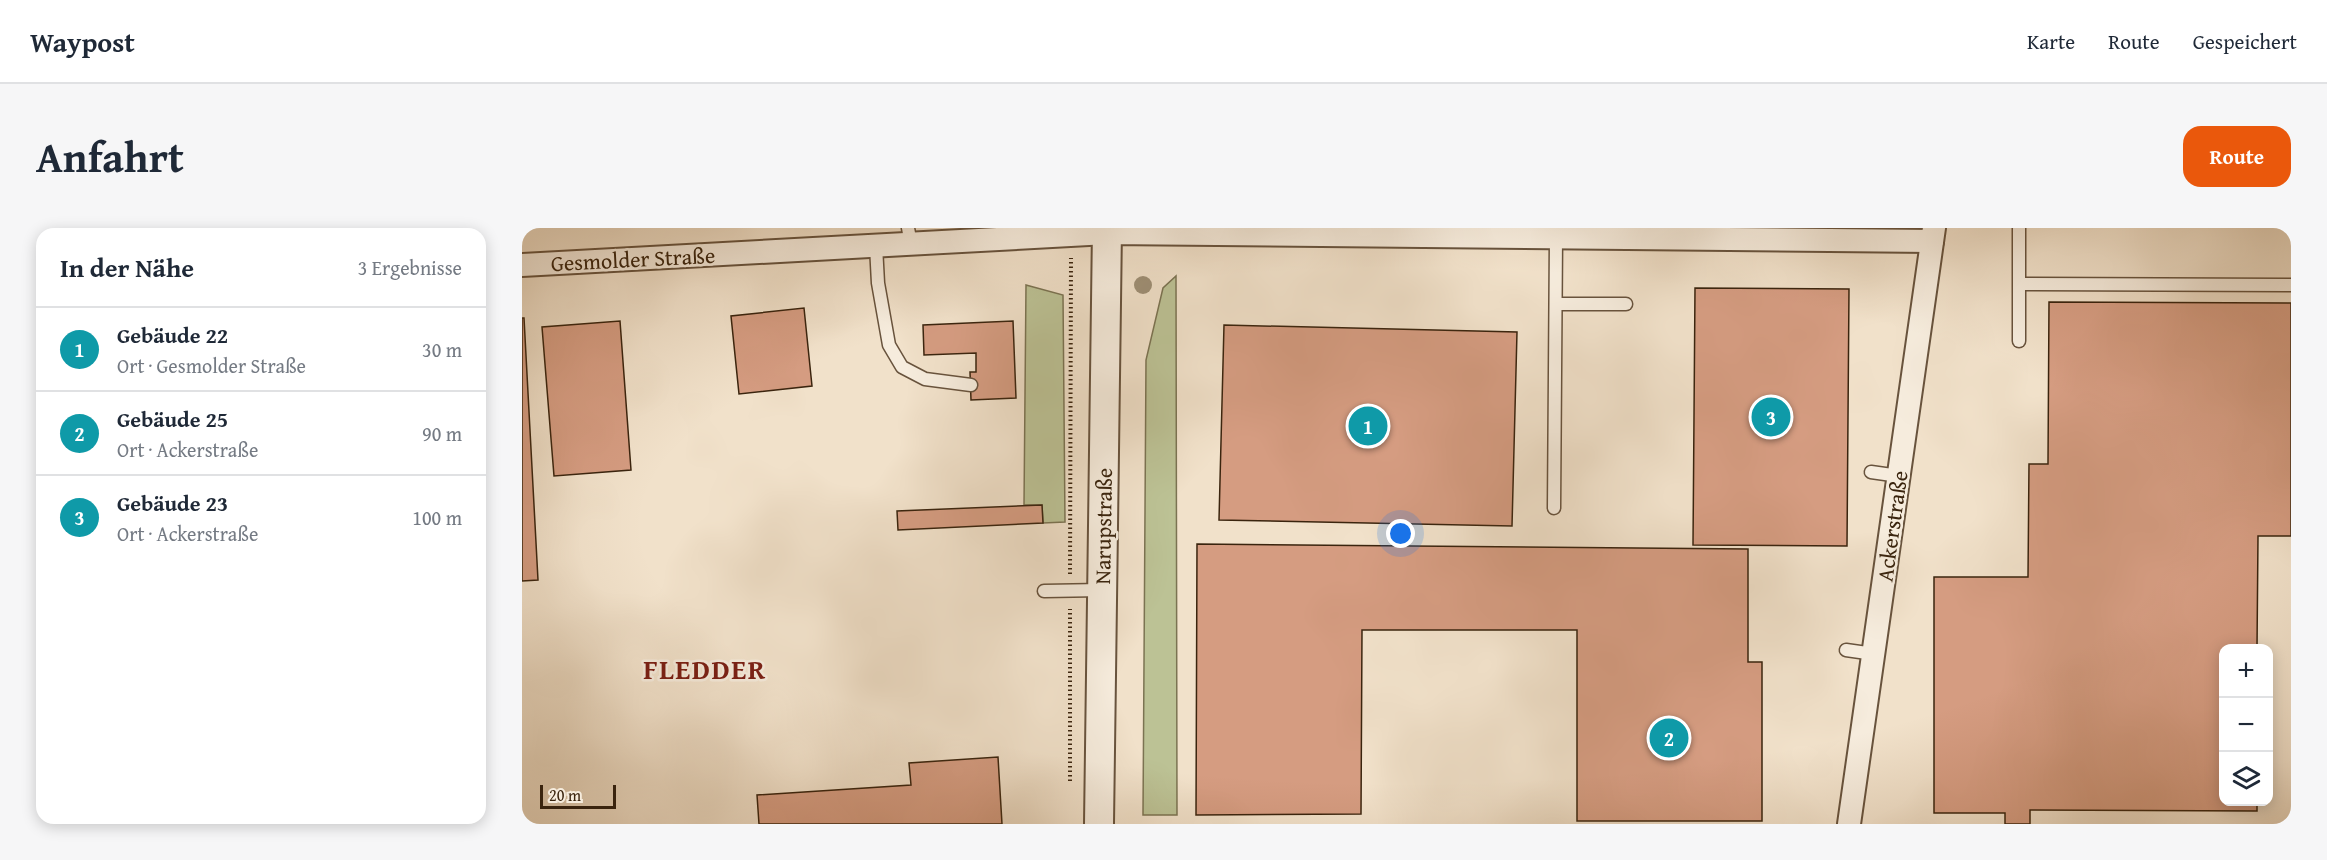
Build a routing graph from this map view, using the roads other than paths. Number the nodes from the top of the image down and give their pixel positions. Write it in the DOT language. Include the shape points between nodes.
graph roads {
  1 [pos="2019,228"];
  2 [pos="1107,231"];
  3 [pos="1244,231"];
  4 [pos="1389,232"];
  5 [pos="1933,235"];
  6 [pos="909,236"];
  7 [pos="1557,237"];
  8 [pos="876,246"];
  9 [pos="522,265"];
  10 [pos="2020,284"];
  11 [pos="2291,285"];
  12 [pos="1556,304"];
  13 [pos="1626,304"];
  14 [pos="2019,340"];
  15 [pos="971,385"];
  16 [pos="1871,472"];
  17 [pos="1899,477"];
  18 [pos="1554,508"];
  19 [pos="1102,590"];
  20 [pos="1044,591"];
  21 [pos="1846,650"];
  22 [pos="1874,654"];
  23 [pos="1099,824"];
  24 [pos="1849,824"];
  1 -- 10 [label="lane"];
  2 -- 3 [label="street, Gesmolder Straße"];
  2 -- 6 [label="street, Gesmolder Straße" via="1071,235"];
  2 -- 19 [label="street, Narupstraße"];
  3 -- 4 [label="street, Gesmolder Straße"];
  4 -- 7 [label="street, Gesmolder Straße"];
  5 -- 7 [label="street, Gesmolder Straße"];
  5 -- 17 [label="street, Ackerstraße"];
  6 -- 8 [label="street, Gesmolder Straße"];
  7 -- 12 [label="lane"];
  8 -- 9 [label="street, Gesmolder Straße"];
  8 -- 15 [label="lane" via="889,345 902,367 925,380"];
  10 -- 11 [label="lane"];
  10 -- 14 [label="lane"];
  12 -- 13 [label="lane"];
  12 -- 18 [label="lane"];
  16 -- 17 [label="lane"];
  17 -- 22 [label="street, Ackerstraße"];
  19 -- 20 [label="lane"];
  19 -- 23 [label="street, Narupstraße"];
  21 -- 22 [label="lane"];
  22 -- 24 [label="street, Ackerstraße"];
}
